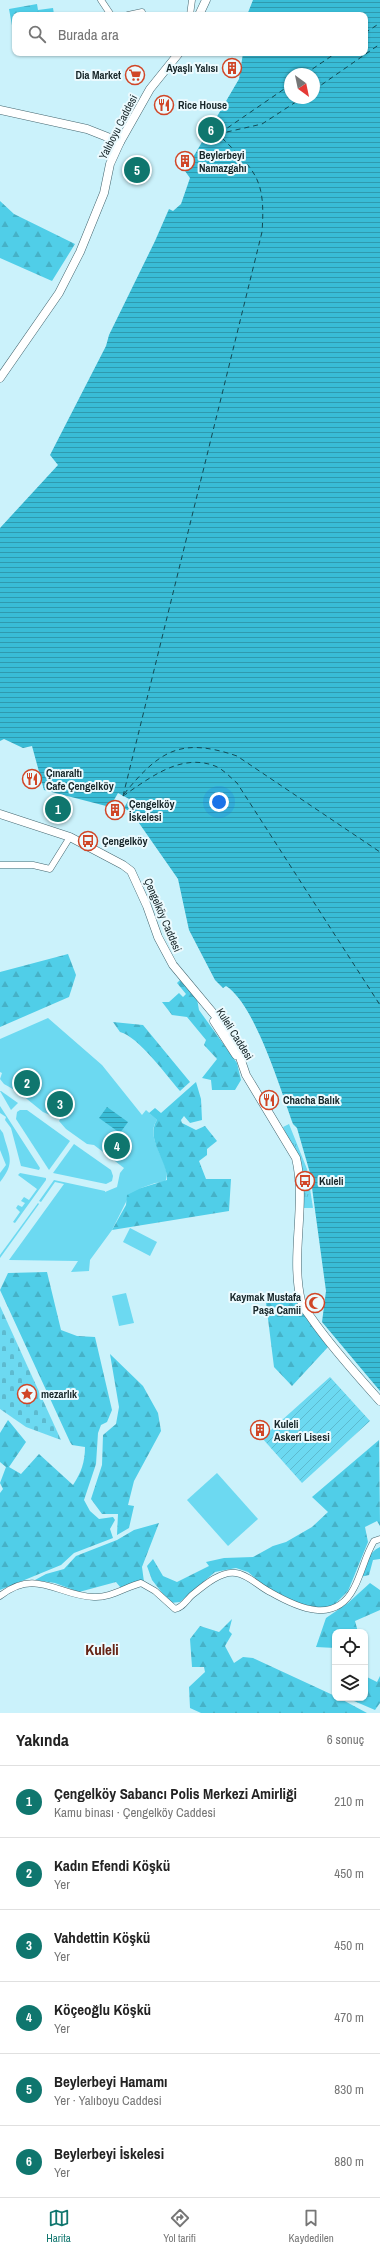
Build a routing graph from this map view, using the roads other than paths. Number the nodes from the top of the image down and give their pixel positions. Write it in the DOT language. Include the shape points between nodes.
graph roads {
  1 [pos="101,0"];
  2 [pos="192,0"];
  3 [pos="201,0"];
  4 [pos="206,0"];
  5 [pos="109,12"];
  6 [pos="190,12"];
  7 [pos="196,12"];
  8 [pos="200,12"];
  9 [pos="172,56"];
  10 [pos="177,56"];
  11 [pos="0,110"];
  12 [pos="120,142"];
  13 [pos="2,375"];
  14 [pos="0,814"];
  15 [pos="70,837"];
  16 [pos="0,865"];
  17 [pos="204,1005"];
  18 [pos="380,1401"];
  19 [pos="380,1539"];
  20 [pos="0,1596"];
  1 -- 5 [label="street"];
  2 -- 6 [label="street"];
  3 -- 7 [label="main road"];
  4 -- 8 [label="main road"];
  9 -- 12 [label="main road" via="135,105 119,134"];
  10 -- 12 [label="main road, Yalıboyu Caddesi" via="150,89"];
  11 -- 12 [label="main road" via="87,129"];
  12 -- 13 [label="main road, Yalıboyu Caddesi" via="110,164 104,193 83,242 10,356"];
  14 -- 15 [label="main road, Çengelköy Caddesi"];
  15 -- 16 [label="street" via="50,869 34,865"];
  15 -- 17 [label="main road, Çengelköy Caddesi" via="130,871 173,965"];
  17 -- 18 [label="main road, Kuleli Caddesi" via="296,1158 300,1199 297,1271 301,1302 342,1360"];
  19 -- 20 [label="street" via="374,1541 365,1556 354,1589 345,1601 331,1610 319,1612 278,1597 248,1577 235,1572 222,1574 175,1609 155,1591 141,1583 104,1596 93,1597 49,1584 27,1582"];
}
